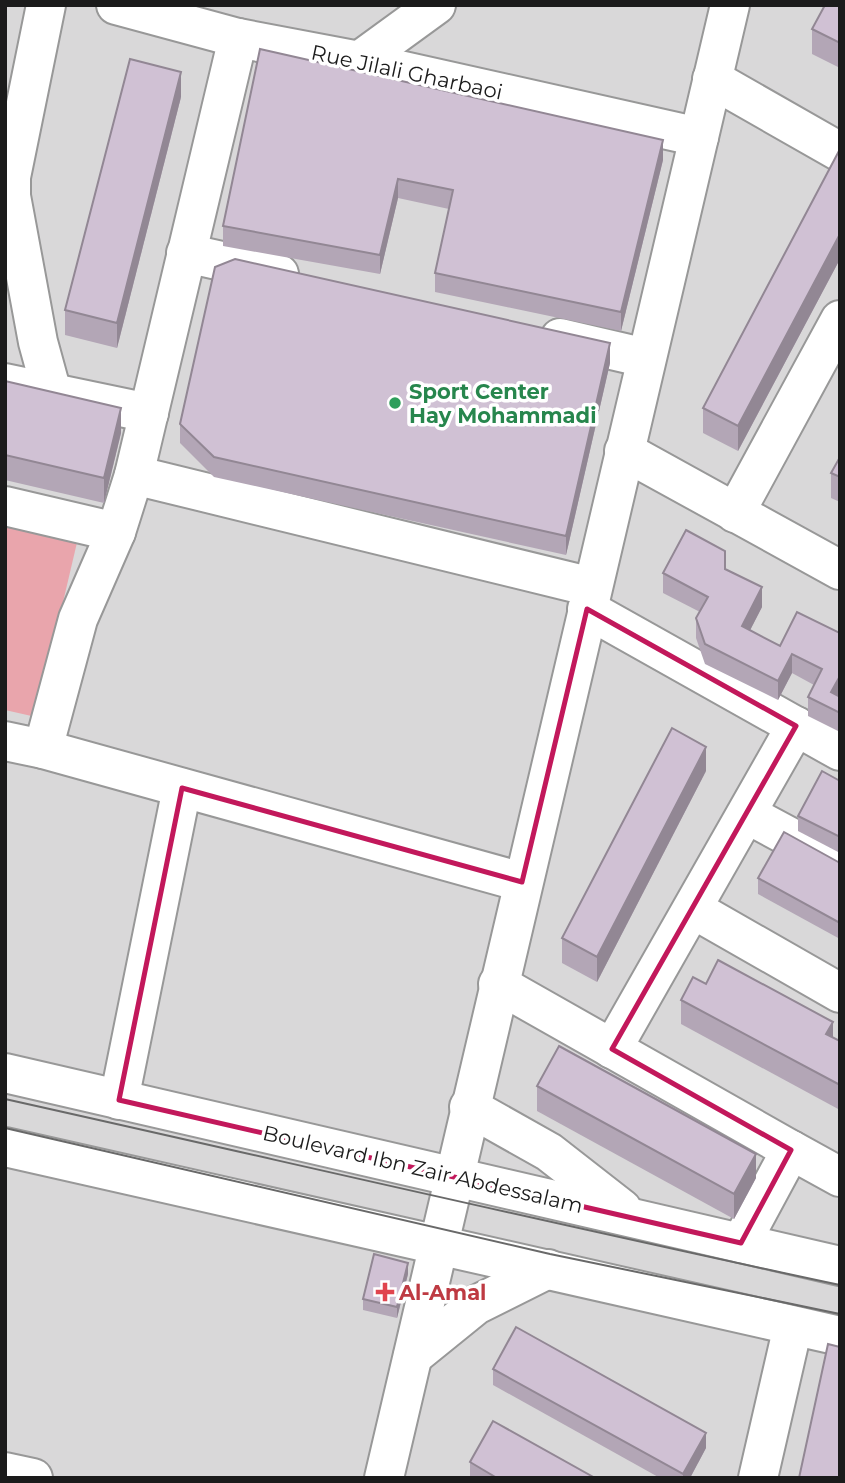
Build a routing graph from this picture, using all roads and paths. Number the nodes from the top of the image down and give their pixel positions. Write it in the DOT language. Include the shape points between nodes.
graph roads {
  1 [pos="46,5"];
  2 [pos="116,5"];
  3 [pos="436,5"];
  4 [pos="730,5"];
  5 [pos="238,38"];
  6 [pos="359,61"];
  7 [pos="712,79"];
  8 [pos="699,137"];
  9 [pos="840,152"];
  10 [pos="186,253"];
  11 [pos="308,281"];
  12 [pos="840,320"];
  13 [pos="524,330"];
  14 [pos="646,358"];
  15 [pos="5,383"];
  16 [pos="52,393"];
  17 [pos="149,413"];
  18 [pos="624,451"];
  19 [pos="134,475"];
  20 [pos="5,506"];
  21 [pos="735,513"];
  22 [pos="116,532"];
  23 [pos="840,570"];
  24 [pos="590,598"];
  25 [pos="796,726"];
  26 [pos="5,741"];
  27 [pos="43,748"];
  28 [pos="840,751"];
  29 [pos="182,788"];
  30 [pos="747,814"];
  31 [pos="840,864"];
  32 [pos="522,882"];
  33 [pos="693,909"];
  34 [pos="498,984"];
  35 [pos="840,993"];
  36 [pos="612,1049"];
  37 [pos="5,1073"];
  38 [pos="119,1100"];
  39 [pos="469,1107"];
  40 [pos="5,1147"];
  41 [pos="791,1150"];
  42 [pos="453,1174"];
  43 [pos="840,1177"];
  44 [pos="632,1217"];
  45 [pos="741,1243"];
  46 [pos="438,1244"];
  47 [pos="840,1266"];
  48 [pos="548,1269"];
  49 [pos="793,1326"];
  50 [pos="840,1336"];
  51 [pos="413,1356"];
  52 [pos="5,1472"];
  53 [pos="33,1478"];
  54 [pos="384,1478"];
  55 [pos="758,1478"];
  1 -- 16 [label="street" via="10,196"];
  2 -- 5 [label="street, Rue Jilali Gharbaoi"];
  3 -- 6 [label="street"];
  4 -- 7 [label="street"];
  5 -- 6 [label="street, Rue Jilali Gharbaoi"];
  5 -- 10 [label="street"];
  6 -- 8 [label="street, Rue Jilali Gharbaoi"];
  7 -- 8 [label="street"];
  7 -- 9 [label="street"];
  8 -- 14 [label="street"];
  10 -- 11 [label="street"];
  10 -- 17 [label="street"];
  12 -- 21 [label="street"];
  13 -- 14 [label="street"];
  14 -- 18 [label="street"];
  15 -- 16 [label="street"];
  16 -- 17 [label="street"];
  17 -- 19 [label="street"];
  18 -- 21 [label="street"];
  18 -- 24 [label="street"];
  19 -- 22 [label="street"];
  19 -- 24 [label="street"];
  20 -- 22 [label="street"];
  21 -- 23 [label="street"];
  22 -- 27 [label="street" via="78,620"];
  24 -- 25 [label="street"];
  24 -- 32 [label="street"];
  25 -- 28 [label="street"];
  25 -- 30 [label="street"];
  26 -- 27 [label="street"];
  27 -- 29 [label="street"];
  29 -- 32 [label="street"];
  29 -- 38 [label="street"];
  30 -- 31 [label="street"];
  30 -- 33 [label="street"];
  32 -- 34 [label="street"];
  33 -- 35 [label="street"];
  33 -- 36 [label="street"];
  34 -- 36 [label="street"];
  34 -- 39 [label="street"];
  36 -- 41 [label="street"];
  37 -- 38 [label="street, Boulevard Ibn Zair Abdessalam"];
  38 -- 42 [label="street, Boulevard Ibn Zair Abdessalam"];
  39 -- 42 [label="street"];
  39 -- 44 [label="street" via="549,1152"];
  40 -- 46 [label="street"];
  41 -- 43 [label="street"];
  41 -- 45 [label="street"];
  42 -- 44 [label="street, Boulevard Ibn Zair Abdessalam"];
  42 -- 46 [label="street"];
  44 -- 45 [label="street, Boulevard Ibn Zair Abdessalam"];
  45 -- 47 [label="street, Boulevard Ibn Zair Abdessalam"];
  46 -- 48 [label="street"];
  46 -- 51 [label="street"];
  48 -- 49 [label="street"];
  48 -- 51 [label="street" via="476,1305"];
  49 -- 50 [label="street"];
  49 -- 55 [label="street"];
  51 -- 54 [label="street"];
  52 -- 53 [label="street"];
}
